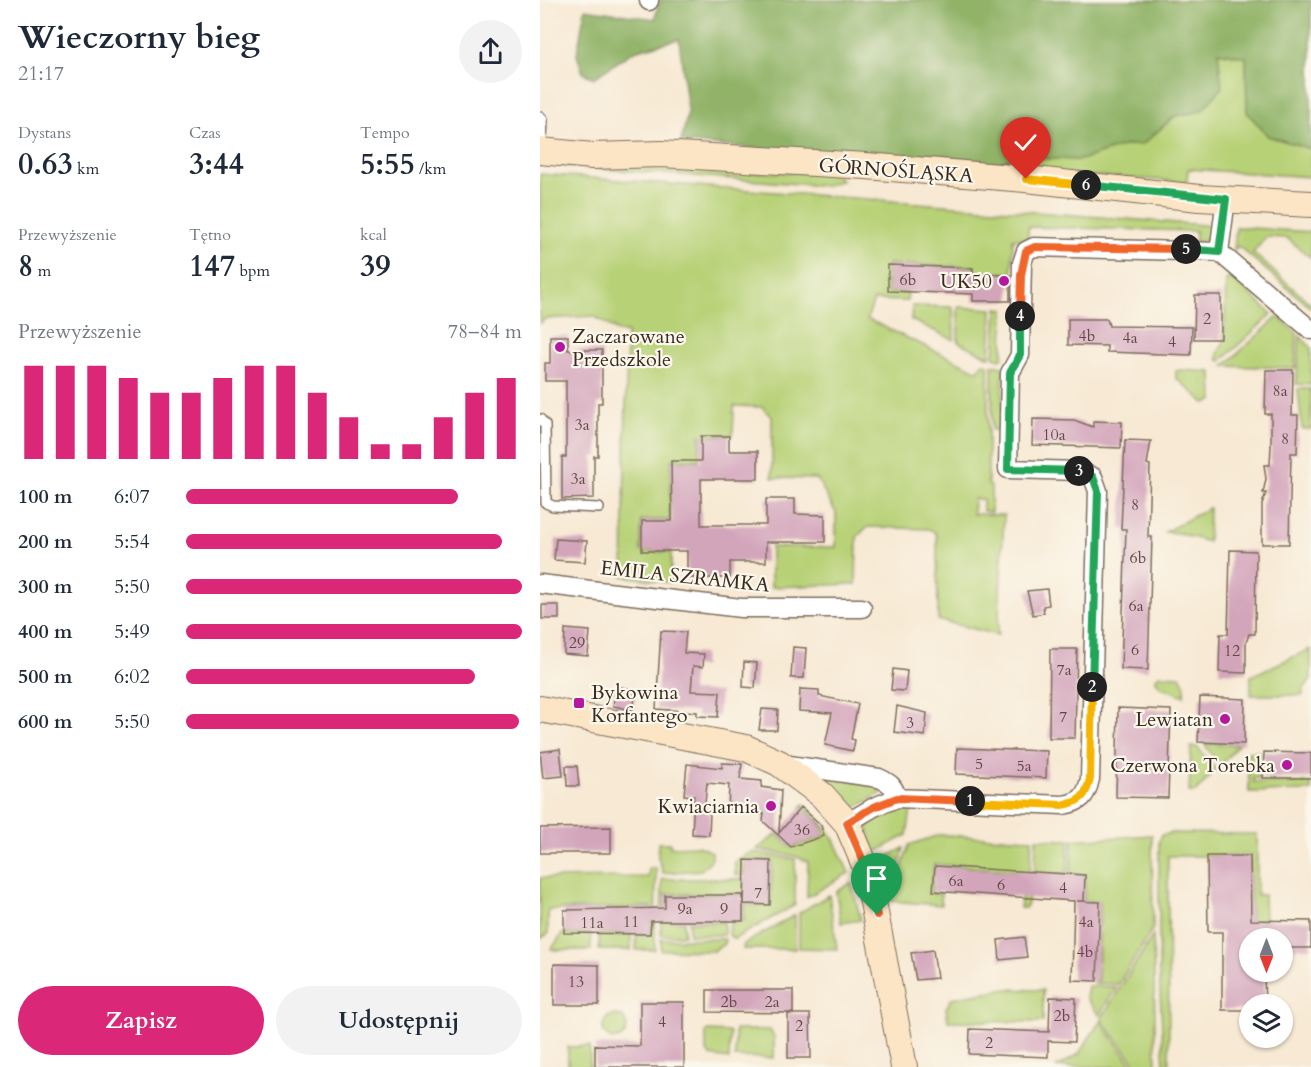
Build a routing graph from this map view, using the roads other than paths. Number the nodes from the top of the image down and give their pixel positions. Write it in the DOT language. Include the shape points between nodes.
graph roads {
  1 [pos="541,136"];
  2 [pos="1226,199"];
  3 [pos="1311,204"];
  4 [pos="1219,252"];
  5 [pos="1311,330"];
  6 [pos="540,419"];
  7 [pos="599,508"];
  8 [pos="540,584"];
  9 [pos="862,608"];
  10 [pos="540,709"];
  11 [pos="779,763"];
  12 [pos="897,798"];
  13 [pos="847,823"];
  14 [pos="904,1067"];
  1 -- 2 [label="street, GÓRNOŚLĄSKA" via="661,154 912,170"];
  2 -- 3 [label="street, GÓRNOŚLĄSKA"];
  2 -- 4 [label="street"];
  4 -- 5 [label="street"];
  4 -- 12 [label="street" via="1035,247 1026,251 1021,275 1020,355 1010,373 1008,469 1079,471 1097,483 1089,786 1078,802 1063,805"];
  6 -- 7 [label="lane" via="544,425 546,503"];
  8 -- 9 [label="street, EMILA SZRAMKA" via="741,608"];
  10 -- 11 [label="street" via="735,745"];
  11 -- 12 [label="street" via="879,778 890,782"];
  11 -- 13 [label="street" via="804,779"];
  12 -- 13 [label="street"];
  13 -- 14 [label="street" via="872,885"];
}
